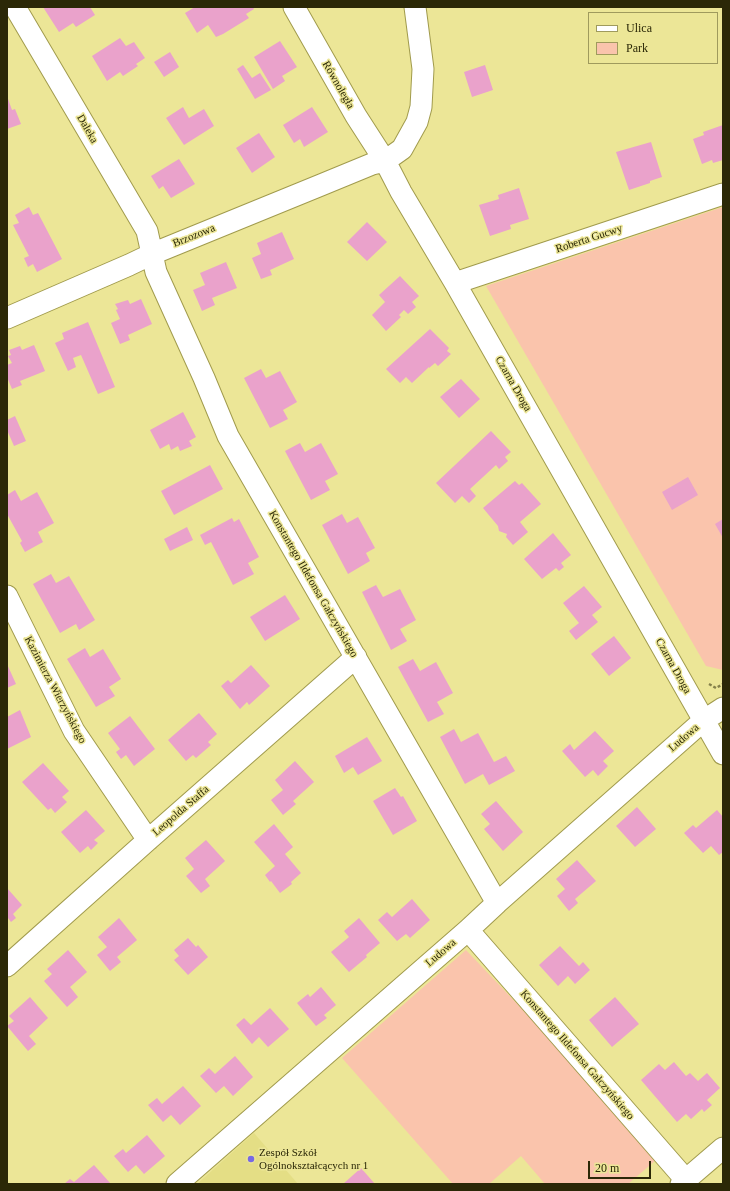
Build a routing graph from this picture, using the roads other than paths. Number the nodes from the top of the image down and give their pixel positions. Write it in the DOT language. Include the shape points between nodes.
graph roads {
  1 [pos="15,7"];
  2 [pos="294,7"];
  3 [pos="415,7"];
  4 [pos="385,161"];
  5 [pos="723,194"];
  6 [pos="152,254"];
  7 [pos="455,283"];
  8 [pos="7,318"];
  9 [pos="7,596"];
  10 [pos="356,657"];
  11 [pos="723,708"];
  12 [pos="703,721"];
  13 [pos="723,754"];
  14 [pos="148,840"];
  15 [pos="497,903"];
  16 [pos="468,930"];
  17 [pos="7,966"];
  18 [pos="723,1148"];
  19 [pos="684,1182"];
  20 [pos="177,1184"];
  1 -- 6 [label="street, Daleka" via="147,231"];
  2 -- 4 [label="street, Równoległa" via="356,116"];
  3 -- 4 [label="street" via="423,69 421,107 417,122 402,149"];
  4 -- 6 [label="street, Brzozowa" via="321,184"];
  4 -- 7 [label="street, Czarna Droga"];
  5 -- 7 [label="street, Roberta Gucwy"];
  6 -- 8 [label="street, Brzozowa"];
  6 -- 10 [label="street, Konstantego Ildefonsa Gałczyńskiego" via="156,272 228,436"];
  7 -- 12 [label="street, Czarna Droga"];
  9 -- 14 [label="street, Kazimierza Wierzyńskiego" via="74,731"];
  10 -- 14 [label="street, Leopolda Staffa"];
  10 -- 15 [label="street, Konstantego Ildefonsa Gałczyńskiego"];
  11 -- 12 [label="street, Ludowa"];
  12 -- 13 [label="street, Czarna Droga"];
  12 -- 15 [label="street, Ludowa"];
  14 -- 17 [label="street, Leopolda Staffa"];
  15 -- 16 [label="street, Ludowa"];
  16 -- 19 [label="street, Konstantego Ildefonsa Gałczyńskiego"];
  16 -- 20 [label="street, Ludowa"];
  18 -- 19 [label="street"];
}
